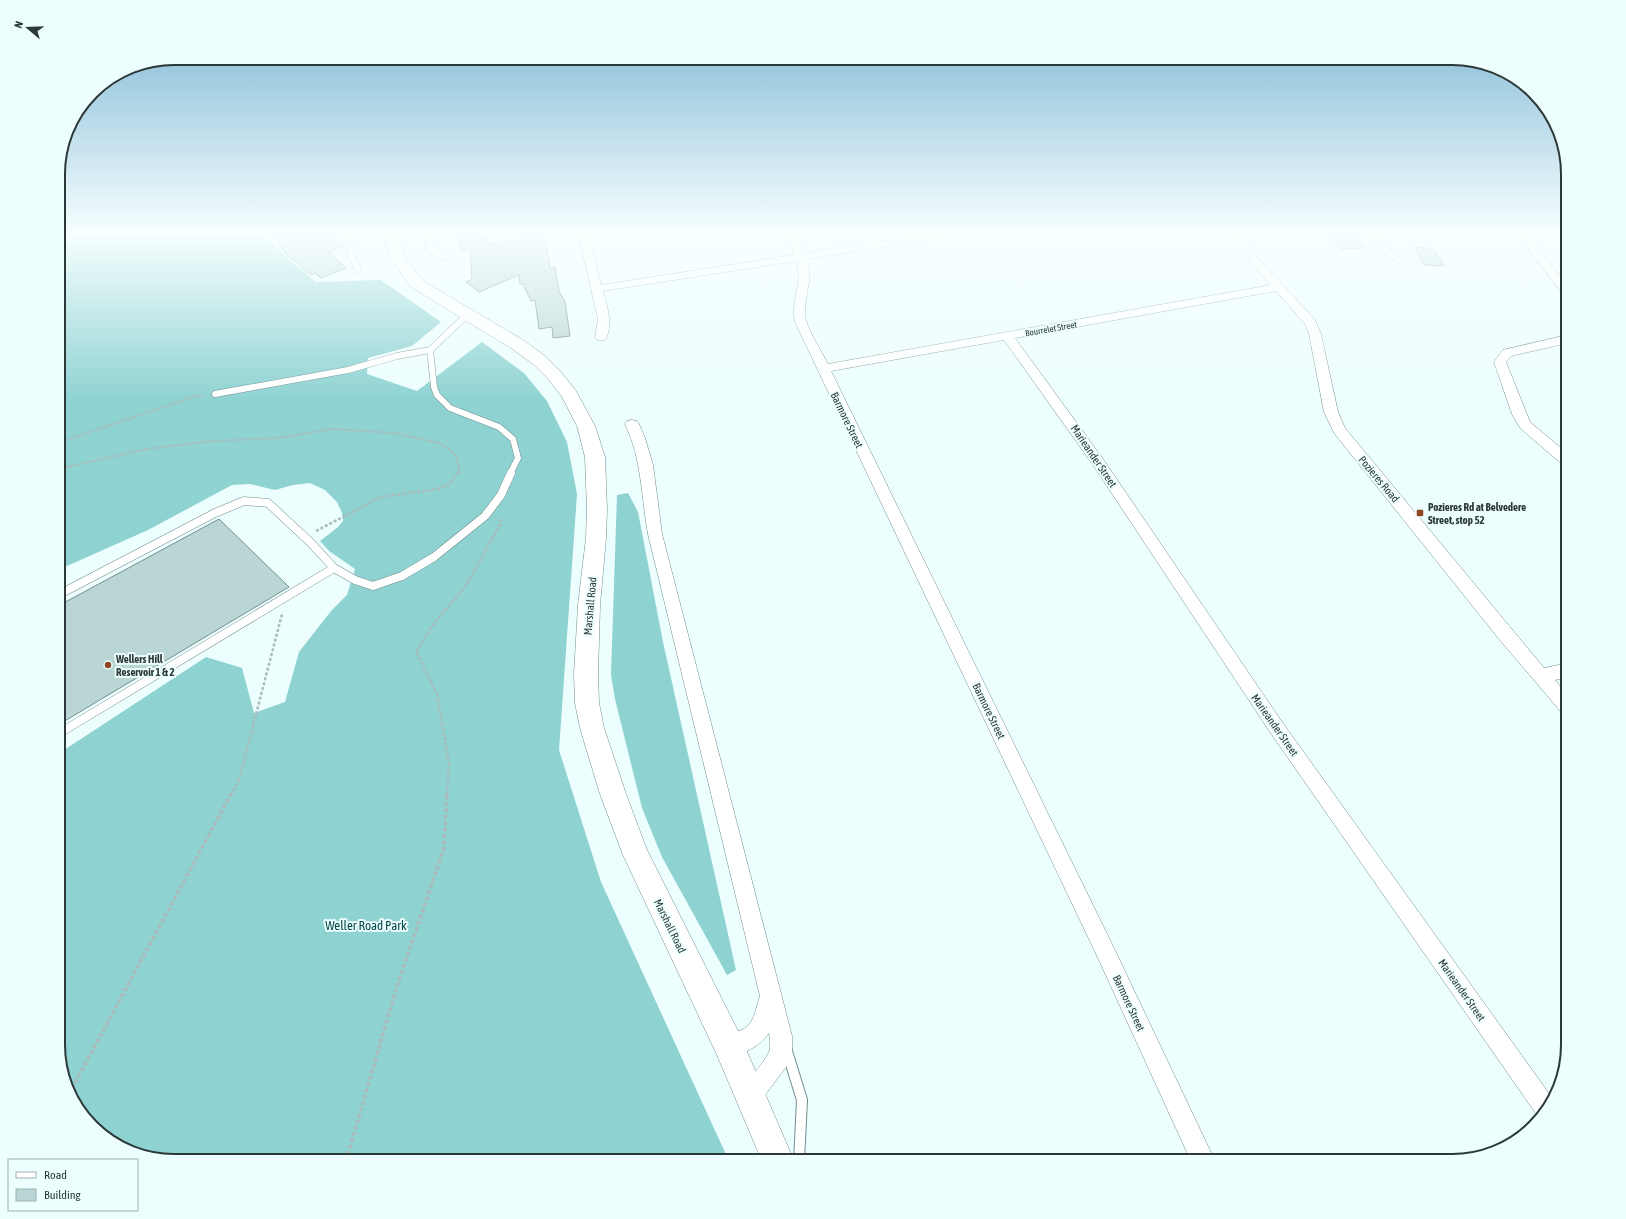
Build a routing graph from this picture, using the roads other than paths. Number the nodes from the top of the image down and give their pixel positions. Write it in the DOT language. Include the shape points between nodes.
graph roads {
  1 [pos="425,289"];
  2 [pos="597,289"];
  3 [pos="803,289"];
  4 [pos="1270,289"];
  5 [pos="1282,289"];
  6 [pos="467,315"];
  7 [pos="1008,336"];
  8 [pos="601,337"];
  9 [pos="1561,341"];
  10 [pos="430,350"];
  11 [pos="823,369"];
  12 [pos="215,394"];
  13 [pos="632,424"];
  14 [pos="1561,456"];
  15 [pos="334,568"];
  16 [pos="65,591"];
  17 [pos="1561,672"];
  18 [pos="1541,676"];
  19 [pos="1561,700"];
  20 [pos="65,730"];
  21 [pos="769,995"];
  22 [pos="780,1032"];
  23 [pos="728,1044"];
  24 [pos="751,1095"];
  25 [pos="1544,1105"];
  26 [pos="775,1154"];
  27 [pos="799,1154"];
  28 [pos="1200,1154"];
  1 -- 6 [label="main road, Marshall Road"];
  2 -- 8 [label="street" via="604,319"];
  3 -- 11 [label="street, Barmore Street" via="800,317"];
  4 -- 7 [label="street, Bourrelet Street"];
  5 -- 18 [label="street, Pozieres Road" via="1314,329 1336,426"];
  6 -- 10 [label="lane"];
  6 -- 23 [label="main road, Marshall Road" via="517,344 547,367 576,404 591,438 595,456 597,509 586,668 587,703 592,728 612,794 636,854"];
  7 -- 11 [label="street, Bourrelet Street"];
  7 -- 25 [label="street, Marieander Street" via="1098,462 1272,721"];
  9 -- 14 [label="street" via="1506,353 1500,362 1525,425"];
  10 -- 12 [label="lane" via="348,370"];
  10 -- 15 [label="lane" via="437,395 450,408 500,427 513,439 518,458 501,495 485,516 434,557 402,576 374,586 355,580"];
  11 -- 28 [label="street, Barmore Street" via="1105,951"];
  13 -- 21 [label="street" via="643,448 655,534"];
  15 -- 16 [label="lane" via="268,502 244,501 215,512"];
  15 -- 20 [label="lane"];
  17 -- 18 [label="street"];
  18 -- 19 [label="street, Pozieres Road"];
  21 -- 22 [label="street"];
  21 -- 23 [label="street" via="765,1017 754,1035 743,1042"];
  22 -- 24 [label="street" via="780,1056"];
  22 -- 27 [label="lane" via="802,1100"];
  23 -- 24 [label="main road, Marshall Road"];
  24 -- 26 [label="main road, Marshall Road"];
}
